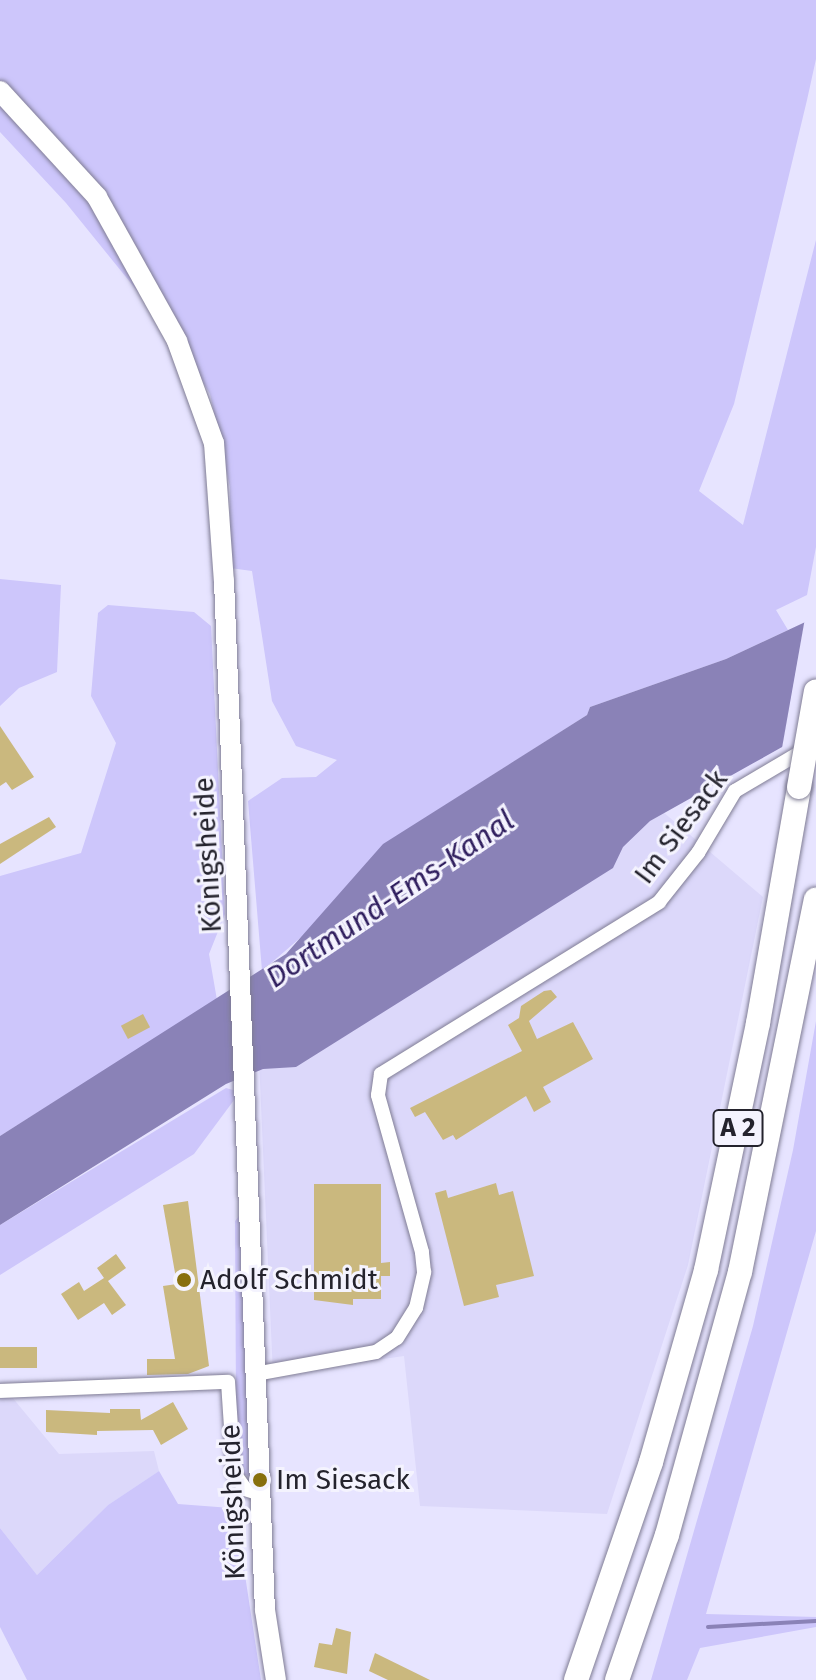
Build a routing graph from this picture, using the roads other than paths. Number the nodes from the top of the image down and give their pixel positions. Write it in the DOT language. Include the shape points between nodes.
graph roads {
  1 [pos="0,91"];
  2 [pos="816,691"];
  3 [pos="816,744"];
  4 [pos="816,900"];
  5 [pos="255,1374"];
  6 [pos="0,1391"];
  7 [pos="260,1494"];
  8 [pos="276,1680"];
  9 [pos="576,1680"];
  10 [pos="617,1680"];
  1 -- 5 [label="main road, Königsheide" via="97,197 177,341 214,443"];
  2 -- 9 [label="highway, A 2, bridge" via="752,1054 706,1270 651,1462"];
  3 -- 5 [label="street, Im Siesack" via="735,791 698,853 659,902 381,1074 378,1095 422,1252 424,1272 416,1308 397,1338 376,1352"];
  4 -- 10 [label="highway, A 2" via="740,1272 667,1535"];
  5 -- 7 [label="main road, Königsheide"];
  6 -- 7 [label="street" via="228,1382 234,1473 240,1485"];
  7 -- 8 [label="main road, Königsheide" via="265,1610"];
}
